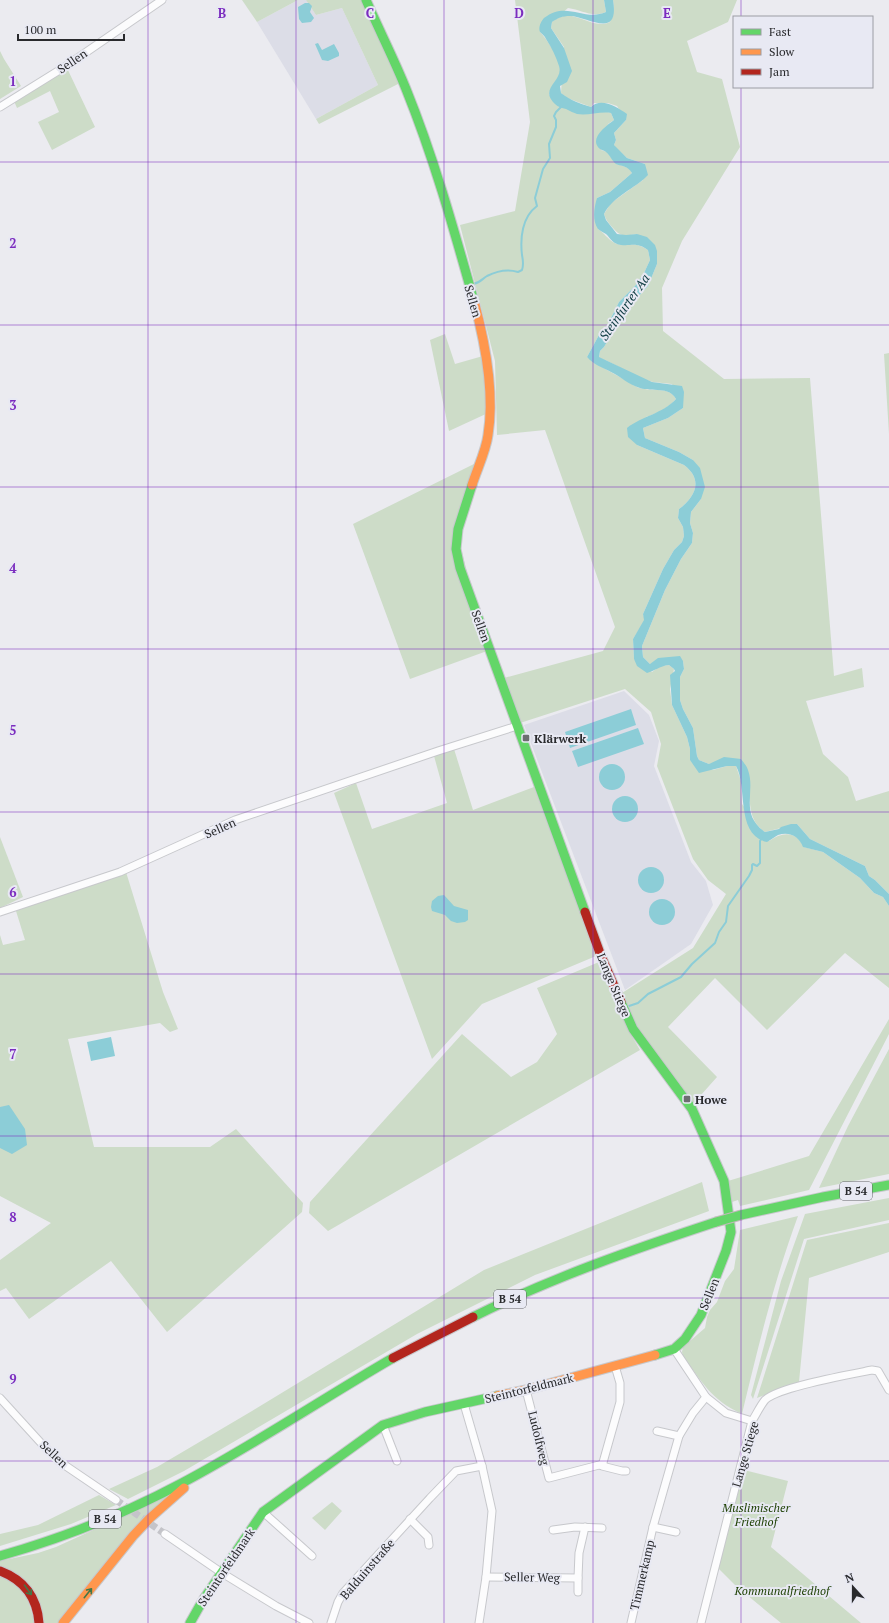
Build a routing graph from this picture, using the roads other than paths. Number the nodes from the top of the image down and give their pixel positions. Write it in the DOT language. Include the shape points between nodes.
graph roads {
  1 [pos="162,0"];
  2 [pos="366,0"];
  3 [pos="0,107"];
  4 [pos="517,726"];
  5 [pos="0,912"];
  6 [pos="889,1185"];
  7 [pos="731,1232"];
  8 [pos="674,1349"];
  9 [pos="615,1366"];
  10 [pos="526,1390"];
  11 [pos="889,1390"];
  12 [pos="706,1397"];
  13 [pos="0,1398"];
  14 [pos="464,1404"];
  15 [pos="752,1421"];
  16 [pos="382,1425"];
  17 [pos="658,1431"];
  18 [pos="679,1436"];
  19 [pos="397,1461"];
  20 [pos="603,1464"];
  21 [pos="482,1466"];
  22 [pos="206,1470"];
  23 [pos="626,1471"];
  24 [pos="116,1500"];
  25 [pos="263,1512"];
  26 [pos="410,1519"];
  27 [pos="585,1527"];
  28 [pos="653,1527"];
  29 [pos="602,1528"];
  30 [pos="553,1530"];
  31 [pos="676,1532"];
  32 [pos="165,1534"];
  33 [pos="429,1545"];
  34 [pos="0,1556"];
  35 [pos="312,1556"];
  36 [pos="0,1571"];
  37 [pos="222,1573"];
  38 [pos="486,1577"];
  39 [pos="578,1578"];
  40 [pos="578,1592"];
  41 [pos="38,1623"];
  42 [pos="63,1623"];
  43 [pos="190,1623"];
  44 [pos="309,1623"];
  45 [pos="331,1623"];
  46 [pos="479,1623"];
  47 [pos="631,1623"];
  48 [pos="701,1623"];
  1 -- 3 [label="street, Sellen" via="66,66"];
  2 -- 4 [label="main road, Sellen" via="406,88 425,139 480,323 487,360 490,411 488,436 458,529 456,549 460,568"];
  4 -- 5 [label="street, Sellen" via="235,820 120,872"];
  4 -- 7 [label="main road, Lange Stiege" via="602,956 633,1029 692,1109 717,1164 724,1181"];
  6 -- 22 [label="main road, B 54, bridge" via="798,1202 716,1222 598,1262 551,1281 476,1314 378,1366"];
  7 -- 8 [label="main road, Sellen" via="701,1314 685,1339"];
  8 -- 9 [label="main road, Steintorfeldmark"];
  8 -- 12 [label="street"];
  9 -- 10 [label="main road, Steintorfeldmark"];
  9 -- 20 [label="street" via="620,1383 620,1402"];
  10 -- 14 [label="main road, Steintorfeldmark"];
  10 -- 20 [label="street, Ludolfweg" via="549,1478"];
  11 -- 15 [label="street, Lange Stiege" via="878,1371 811,1383 766,1399"];
  12 -- 15 [label="street" via="726,1413"];
  12 -- 18 [label="street, Timmerkamp"];
  13 -- 24 [label="street, Sellen" via="60,1462"];
  14 -- 16 [label="main road, Steintorfeldmark"];
  14 -- 21 [label="street"];
  15 -- 48 [label="street, Lange Stiege"];
  16 -- 19 [label="street"];
  16 -- 25 [label="main road, Steintorfeldmark"];
  17 -- 18 [label="street"];
  18 -- 28 [label="street, Timmerkamp"];
  20 -- 23 [label="street" via="602,1466"];
  21 -- 26 [label="street, Balduinstraße" via="456,1471"];
  21 -- 38 [label="street, Seller Weg" via="492,1511"];
  22 -- 34 [label="main road, B 54" via="118,1514 53,1540"];
  42 -- 22 [label="main road, one-way" via="143,1525"];
  25 -- 35 [label="street"];
  25 -- 37 [label="main road, Steintorfeldmark"];
  26 -- 33 [label="street" via="428,1537"];
  26 -- 45 [label="street, Balduinstraße" via="343,1593"];
  27 -- 29 [label="street"];
  27 -- 30 [label="street"];
  27 -- 39 [label="street, Seller Weg"];
  28 -- 31 [label="street, Timmerkamp"];
  28 -- 47 [label="street, Timmerkamp"];
  32 -- 37 [label="street"];
  36 -- 41 [label="main road, one-way" via="13,1576 28,1589 36,1602"];
  37 -- 43 [label="main road, Steintorfeldmark"];
  37 -- 44 [label="street" via="289,1614"];
  38 -- 39 [label="street, Seller Weg"];
  38 -- 46 [label="street, Seller Weg"];
  39 -- 40 [label="street, Seller Weg"];
}
